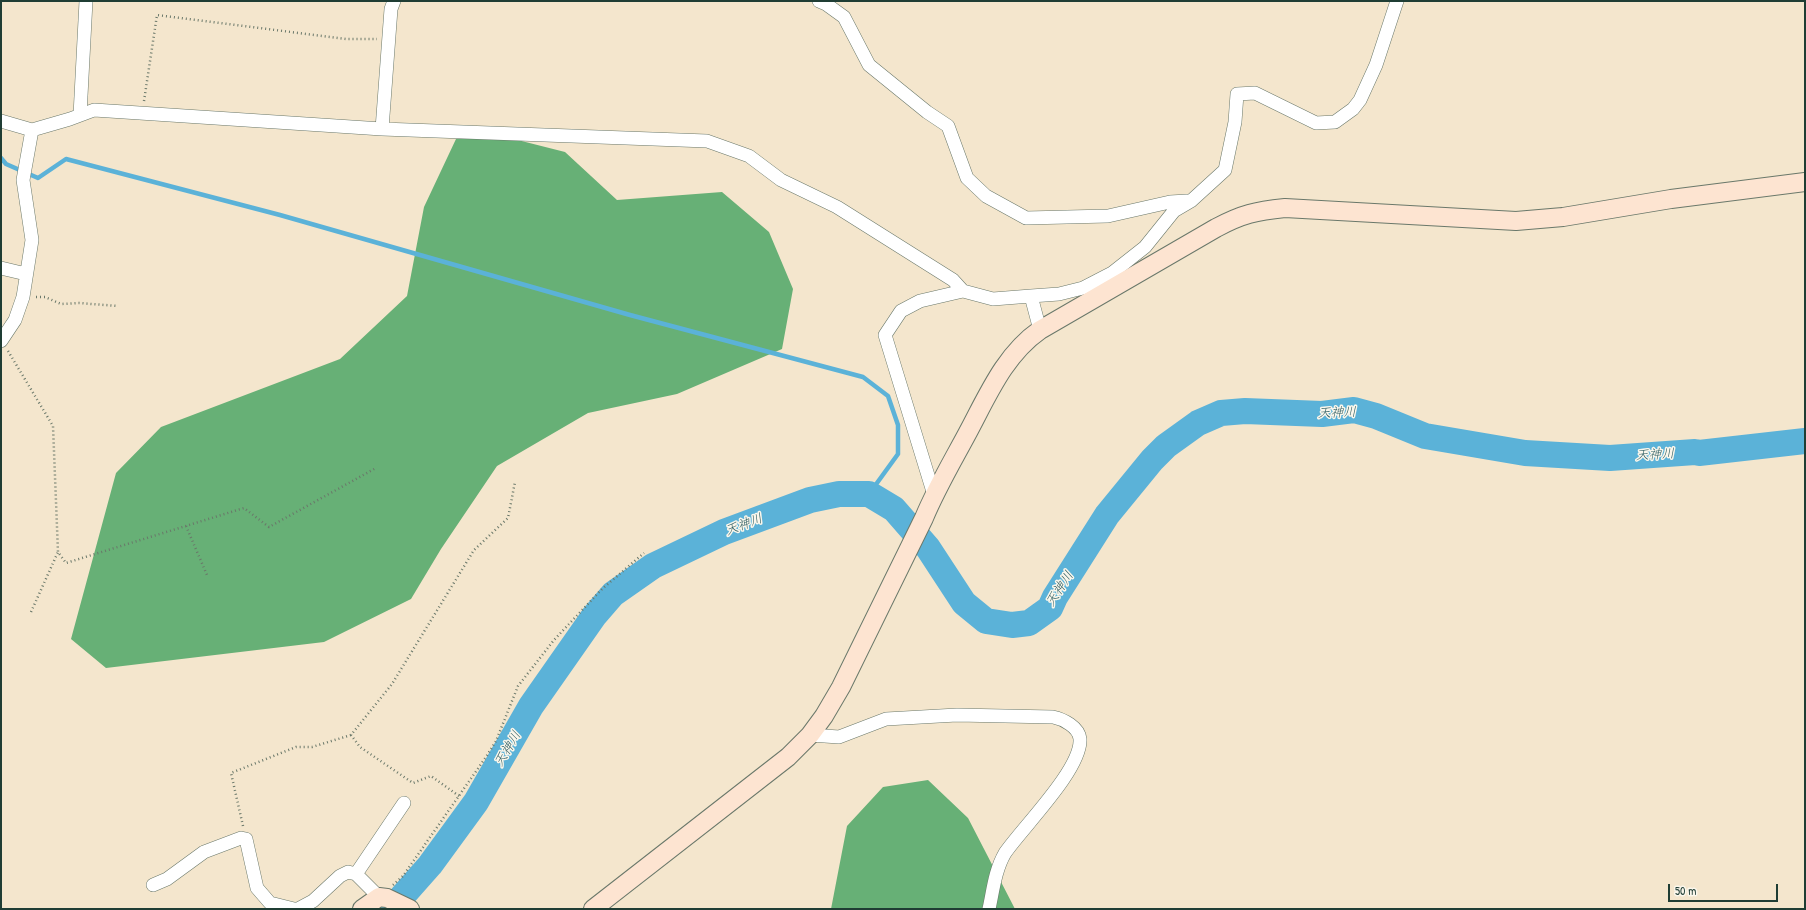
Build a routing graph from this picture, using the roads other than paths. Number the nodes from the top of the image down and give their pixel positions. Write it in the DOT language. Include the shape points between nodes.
graph roads {
  1 [pos="86,1"];
  2 [pos="394,1"];
  3 [pos="819,1"];
  4 [pos="1397,1"];
  5 [pos="80,115"];
  6 [pos="1,121"];
  7 [pos="382,128"];
  8 [pos="32,130"];
  9 [pos="1805,182"];
  10 [pos="1192,201"];
  11 [pos="1,268"];
  12 [pos="26,274"];
  13 [pos="963,291"];
  14 [pos="1031,296"];
  15 [pos="1040,330"];
  16 [pos="1,341"];
  17 [pos="934,495"];
  18 [pos="810,735"];
  19 [pos="404,803"];
  20 [pos="356,874"];
  21 [pos="153,885"];
  22 [pos="383,897"];
  23 [pos="408,908"];
  24 [pos="294,909"];
  25 [pos="298,909"];
  26 [pos="362,909"];
  27 [pos="593,909"];
  28 [pos="989,909"];
  1 -- 5 [label="street"];
  2 -- 7 [label="street" via="391,9"];
  3 -- 10 [label="street" via="844,17 869,65 948,126 967,178 992,200 1026,218 1108,216 1170,202"];
  4 -- 10 [label="street" via="1376,65 1360,100 1353,109 1335,122 1316,123 1255,93 1237,94 1235,122 1225,170"];
  5 -- 7 [label="street" via="94,110 143,112"];
  5 -- 8 [label="street"];
  6 -- 8 [label="street"];
  7 -- 13 [label="street" via="707,141 749,156 781,180 837,207 953,280"];
  8 -- 12 [label="street" via="23,180 32,240"];
  9 -- 15 [label="street" via="1672,199 1562,217 1516,221 1285,208 1255,212 1235,218 1216,228"];
  10 -- 14 [label="street" via="1174,211 1145,247 1112,273 1083,288 1059,294"];
  11 -- 12 [label="street"];
  12 -- 16 [label="street" via="23,297 15,320"];
  13 -- 14 [label="street" via="993,299"];
  13 -- 17 [label="street" via="920,301 901,311 885,335"];
  14 -- 15 [label="street"];
  15 -- 17 [label="street" via="1015,353 1001,371"];
  17 -- 18 [label="street" via="841,687"];
  18 -- 27 [label="street" via="788,757"];
  18 -- 28 [label="street" via="839,737 886,719 957,715 1053,717 1064,720 1073,728 1080,738 1079,748 1071,767 1005,854 998,870"];
  19 -- 20 [label="street"];
  20 -- 22 [label="street"];
  20 -- 25 [label="street" via="348,872 340,876 313,901"];
  21 -- 24 [label="street" via="167,879 204,852 241,838 246,839 257,888 270,903"];
  22 -- 23 [label="street"];
  22 -- 26 [label="street"];
}
